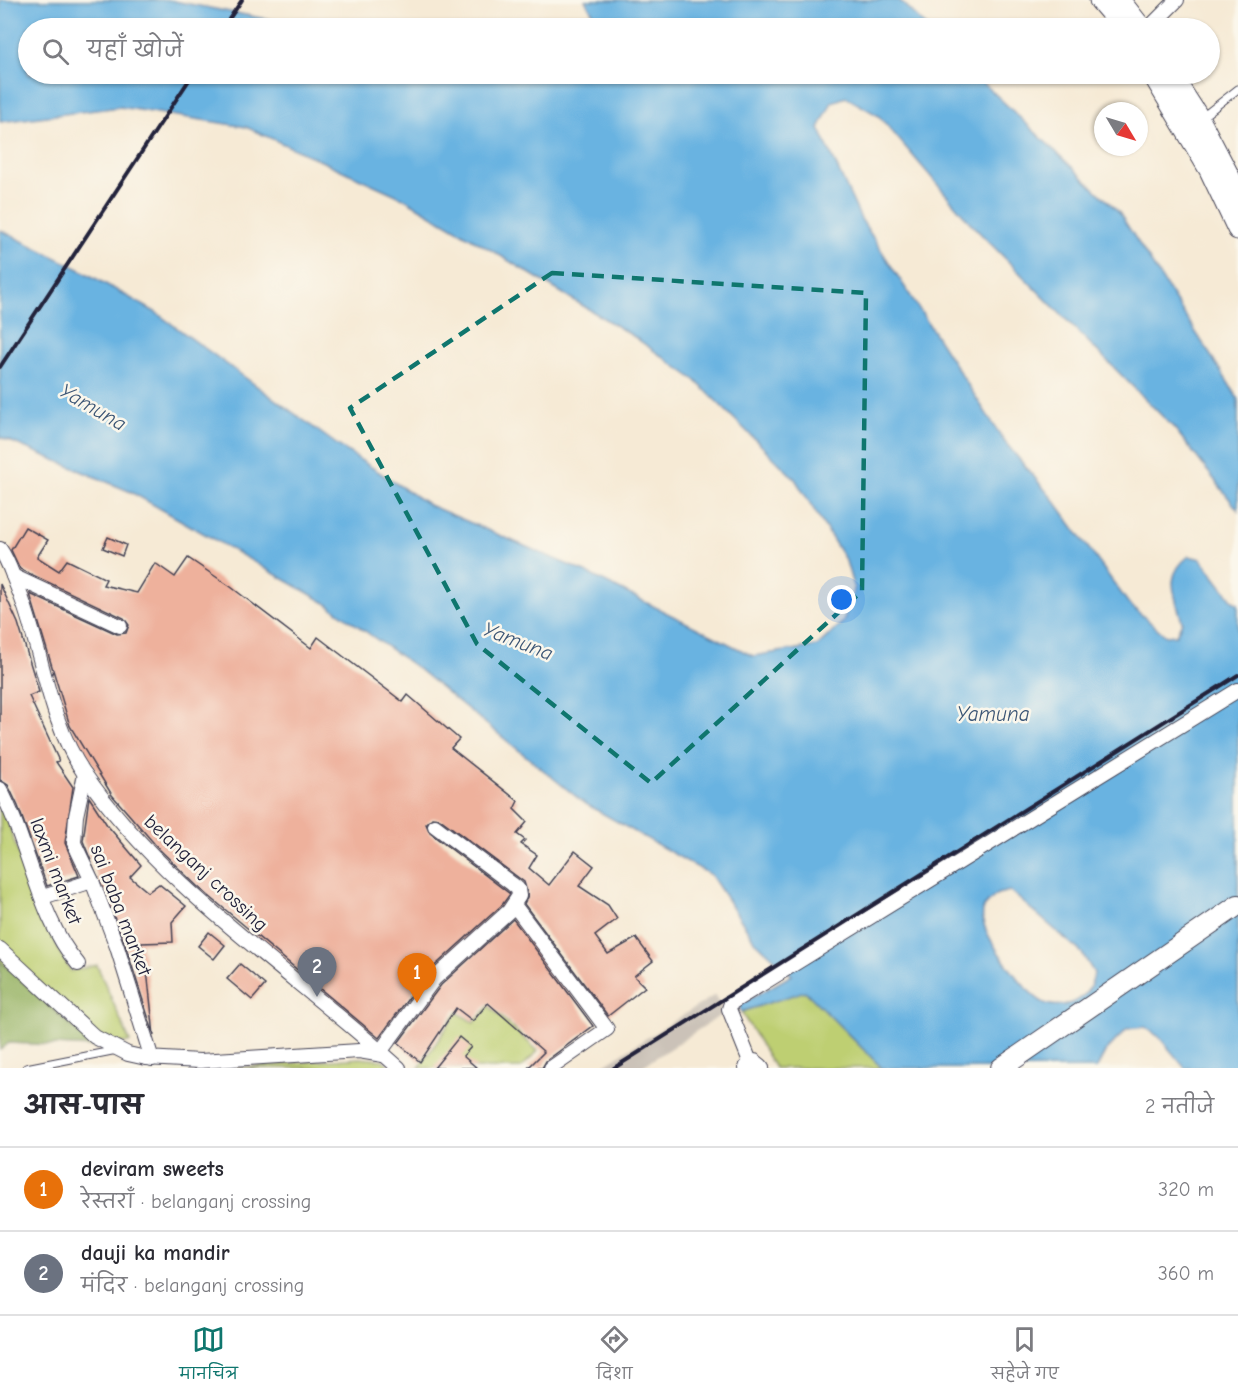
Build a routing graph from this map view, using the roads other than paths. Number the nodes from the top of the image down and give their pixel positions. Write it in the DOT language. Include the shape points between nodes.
graph roads {
  1 [pos="1100,0"];
  2 [pos="1119,0"];
  3 [pos="1177,0"];
  4 [pos="1115,18"];
  5 [pos="1133,18"];
  6 [pos="1159,18"];
  7 [pos="1161,84"];
  8 [pos="1175,84"];
  9 [pos="1238,89"];
  10 [pos="1193,123"];
  11 [pos="1238,194"];
  12 [pos="1238,229"];
  13 [pos="0,549"];
  14 [pos="13,576"];
  15 [pos="120,626"];
  16 [pos="1238,690"];
  17 [pos="85,774"];
  18 [pos="0,789"];
  19 [pos="435,826"];
  20 [pos="92,881"];
  21 [pos="43,897"];
  22 [pos="514,905"];
  23 [pos="1238,905"];
  24 [pos="0,949"];
  25 [pos="78,964"];
  26 [pos="117,1050"];
  27 [pos="383,1054"];
  28 [pos="152,1059"];
  29 [pos="753,1067"];
  30 [pos="26,1068"];
  31 [pos="399,1068"];
  32 [pos="551,1068"];
  33 [pos="1001,1068"];
  1 -- 4 [label="main road"];
  2 -- 5 [label="main road"];
  3 -- 6 [label="street"];
  7 -- 10 [label="main road"];
  8 -- 10 [label="main road"];
  9 -- 10 [label="lane"];
  10 -- 11 [label="main road"];
  10 -- 12 [label="main road"];
  13 -- 14 [label="street, belanganj crossing"];
  14 -- 15 [label="street"];
  14 -- 17 [label="street, belanganj crossing" via="26,606 53,711"];
  16 -- 29 [label="street" via="731,1004 729,1009"];
  17 -- 20 [label="street, sai baba market" via="74,843"];
  17 -- 27 [label="street, belanganj crossing" via="156,859"];
  18 -- 21 [label="street, laxmi market" via="12,811"];
  19 -- 22 [label="street" via="518,889"];
  20 -- 21 [label="street"];
  20 -- 28 [label="street, sai baba market"];
  21 -- 25 [label="street, laxmi market" via="66,950"];
  22 -- 27 [label="street" via="434,979"];
  22 -- 32 [label="street" via="607,1029"];
  23 -- 33 [label="main road"];
  24 -- 26 [label="street" via="95,1037"];
  26 -- 28 [label="street"];
  26 -- 30 [label="lane"];
  27 -- 28 [label="street" via="358,1051 200,1061"];
  27 -- 31 [label="street, belanganj crossing"];
}
